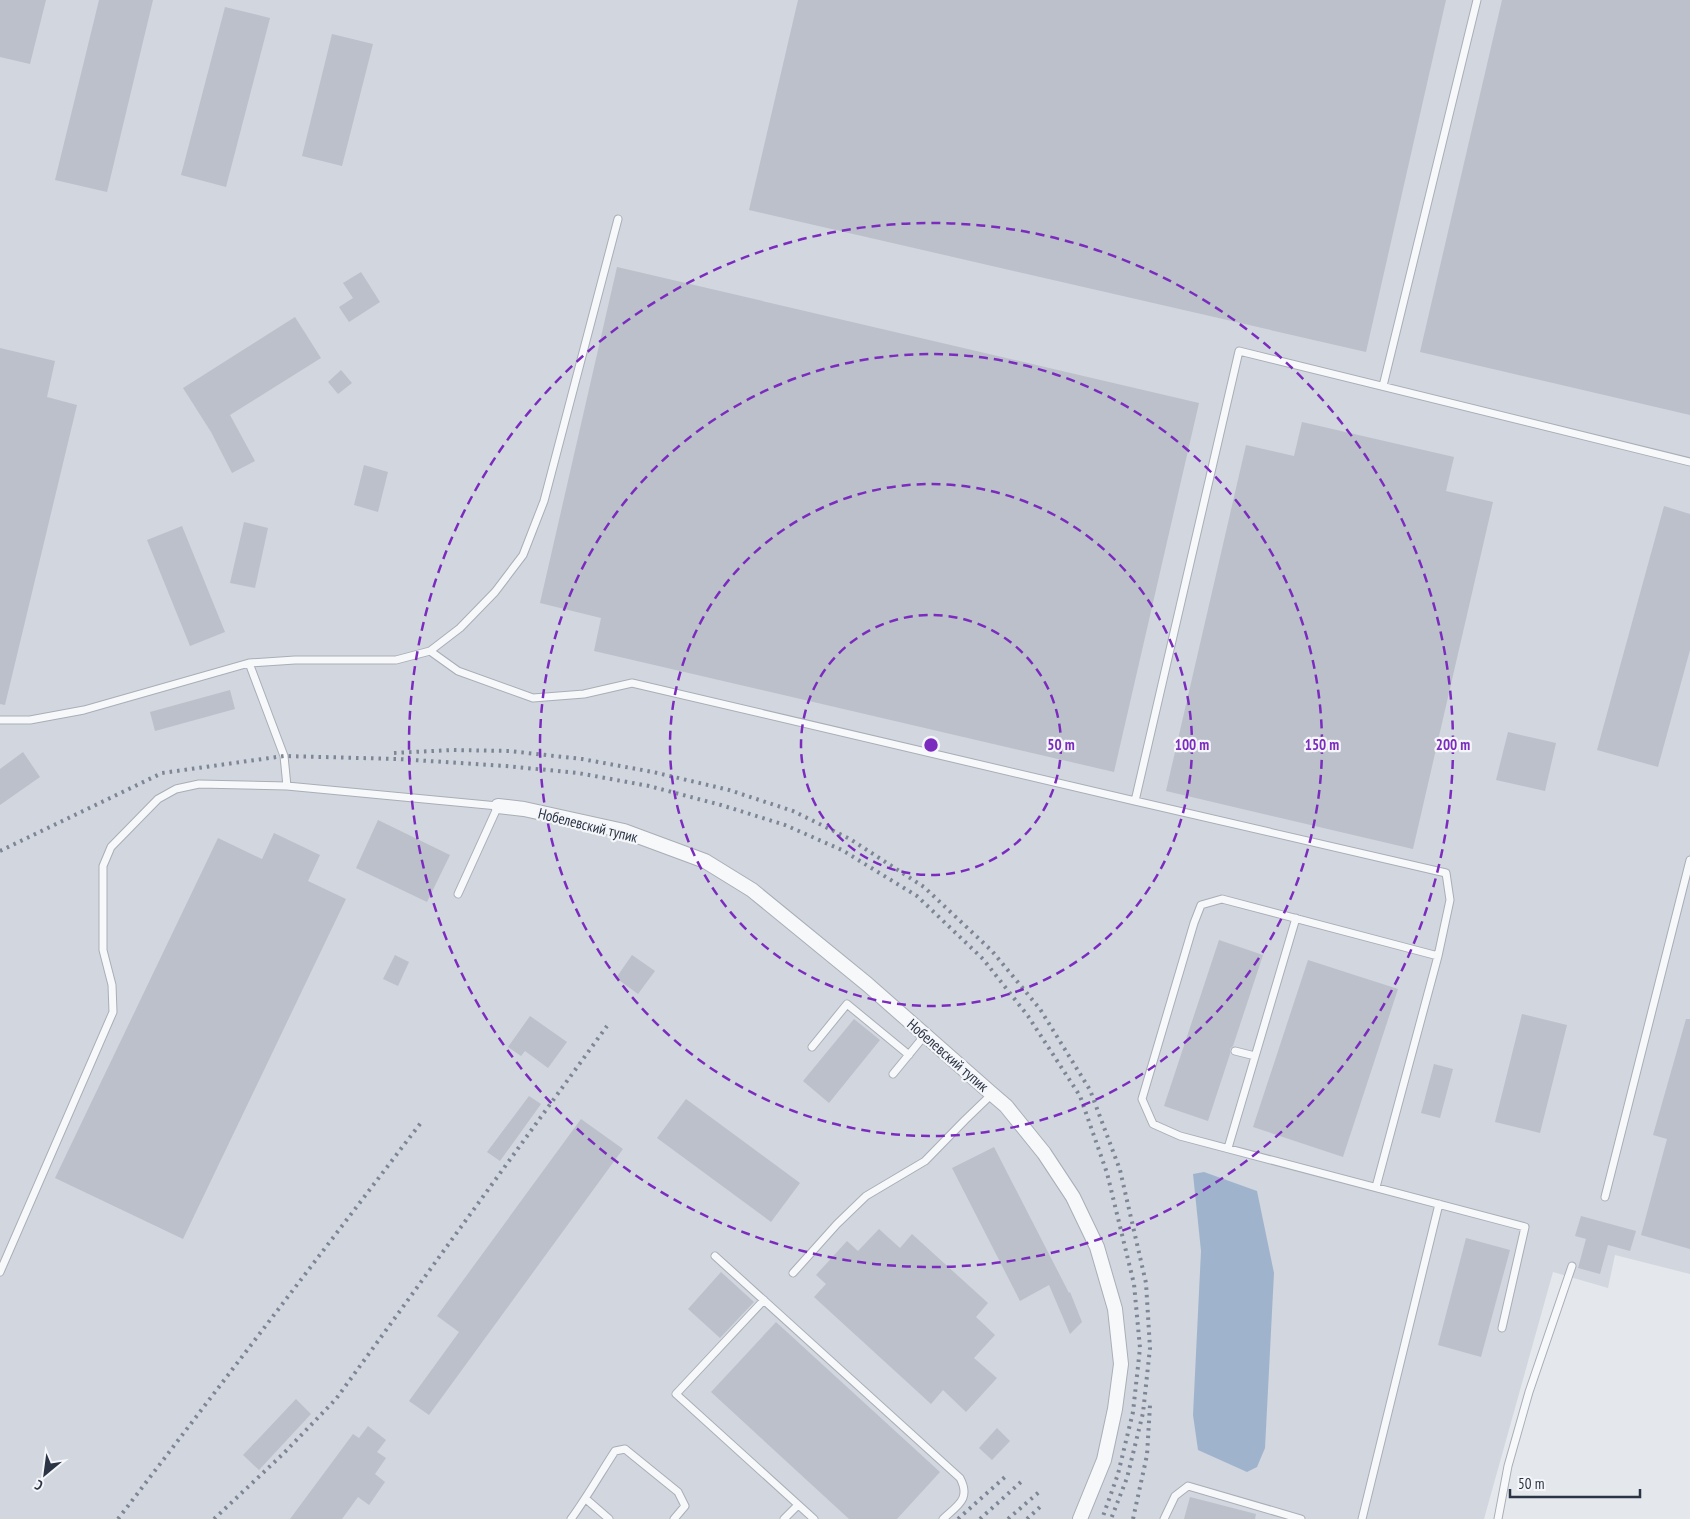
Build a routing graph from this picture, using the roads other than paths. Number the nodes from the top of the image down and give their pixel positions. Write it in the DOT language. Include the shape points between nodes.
graph roads {
  1 [pos="1478,0"];
  2 [pos="618,219"];
  3 [pos="1383,386"];
  4 [pos="1690,462"];
  5 [pos="430,652"];
  6 [pos="250,663"];
  7 [pos="0,720"];
  8 [pos="287,786"];
  9 [pos="1135,800"];
  10 [pos="498,806"];
  11 [pos="1690,860"];
  12 [pos="458,894"];
  13 [pos="1296,918"];
  14 [pos="1438,956"];
  15 [pos="925,1035"];
  16 [pos="812,1047"];
  17 [pos="1235,1051"];
  18 [pos="909,1055"];
  19 [pos="1255,1056"];
  20 [pos="893,1074"];
  21 [pos="992,1094"];
  22 [pos="1228,1148"];
  23 [pos="1376,1187"];
  24 [pos="1605,1197"];
  25 [pos="1439,1204"];
  26 [pos="715,1256"];
  27 [pos="1572,1266"];
  28 [pos="0,1272"];
  29 [pos="793,1273"];
  30 [pos="764,1300"];
  31 [pos="1502,1328"];
  32 [pos="586,1498"];
  33 [pos="798,1505"];
  34 [pos="571,1519"];
  35 [pos="609,1519"];
  36 [pos="674,1519"];
  37 [pos="784,1519"];
  38 [pos="814,1519"];
  39 [pos="943,1519"];
  40 [pos="1080,1519"];
  41 [pos="1164,1519"];
  42 [pos="1301,1519"];
  43 [pos="1362,1519"];
  44 [pos="1498,1519"];
  1 -- 3 [label="lane"];
  2 -- 5 [label="lane" via="544,501 523,555 478,610"];
  3 -- 4 [label="lane"];
  3 -- 9 [label="lane" via="1239,351"];
  5 -- 6 [label="lane" via="396,660"];
  5 -- 9 [label="lane" via="458,671 533,698 584,694 632,683"];
  6 -- 7 [label="lane" via="84,710 30,720"];
  6 -- 8 [label="lane" via="284,756"];
  8 -- 10 [label="lane"];
  8 -- 28 [label="lane" via="199,784 176,789 158,800 111,847 102,866 103,950 112,985 113,1012"];
  9 -- 14 [label="lane" via="1446,873 1450,900"];
  10 -- 12 [label="lane"];
  10 -- 15 [label="street, Нобелевский тупик" via="624,830 705,861 752,890"];
  11 -- 24 [label="lane"];
  13 -- 14 [label="lane"];
  13 -- 19 [label="lane"];
  13 -- 22 [label="lane" via="1222,898 1201,905 1180,970 1142,1099 1153,1124 1180,1136"];
  14 -- 23 [label="lane"];
  15 -- 18 [label="lane"];
  15 -- 21 [label="street, Нобелевский тупик"];
  16 -- 18 [label="lane" via="847,1004"];
  17 -- 19 [label="lane"];
  18 -- 20 [label="lane"];
  19 -- 22 [label="lane"];
  21 -- 29 [label="lane" via="925,1161 866,1196"];
  21 -- 40 [label="street, Нобелевский тупик" via="1006,1106 1044,1153 1073,1197 1097,1247 1115,1309 1121,1364 1115,1409 1104,1460"];
  22 -- 23 [label="lane"];
  23 -- 25 [label="lane"];
  25 -- 31 [label="lane" via="1525,1226"];
  25 -- 43 [label="lane"];
  26 -- 30 [label="lane"];
  27 -- 44 [label="lane" via="1529,1392 1508,1466"];
  30 -- 33 [label="lane" via="676,1394"];
  30 -- 39 [label="lane" via="960,1478 964,1496"];
  32 -- 34 [label="lane"];
  32 -- 35 [label="lane"];
  32 -- 36 [label="lane" via="615,1451 625,1449 678,1492 685,1506"];
  33 -- 37 [label="lane"];
  33 -- 38 [label="lane"];
  41 -- 42 [label="lane" via="1175,1496 1188,1486"];
}
